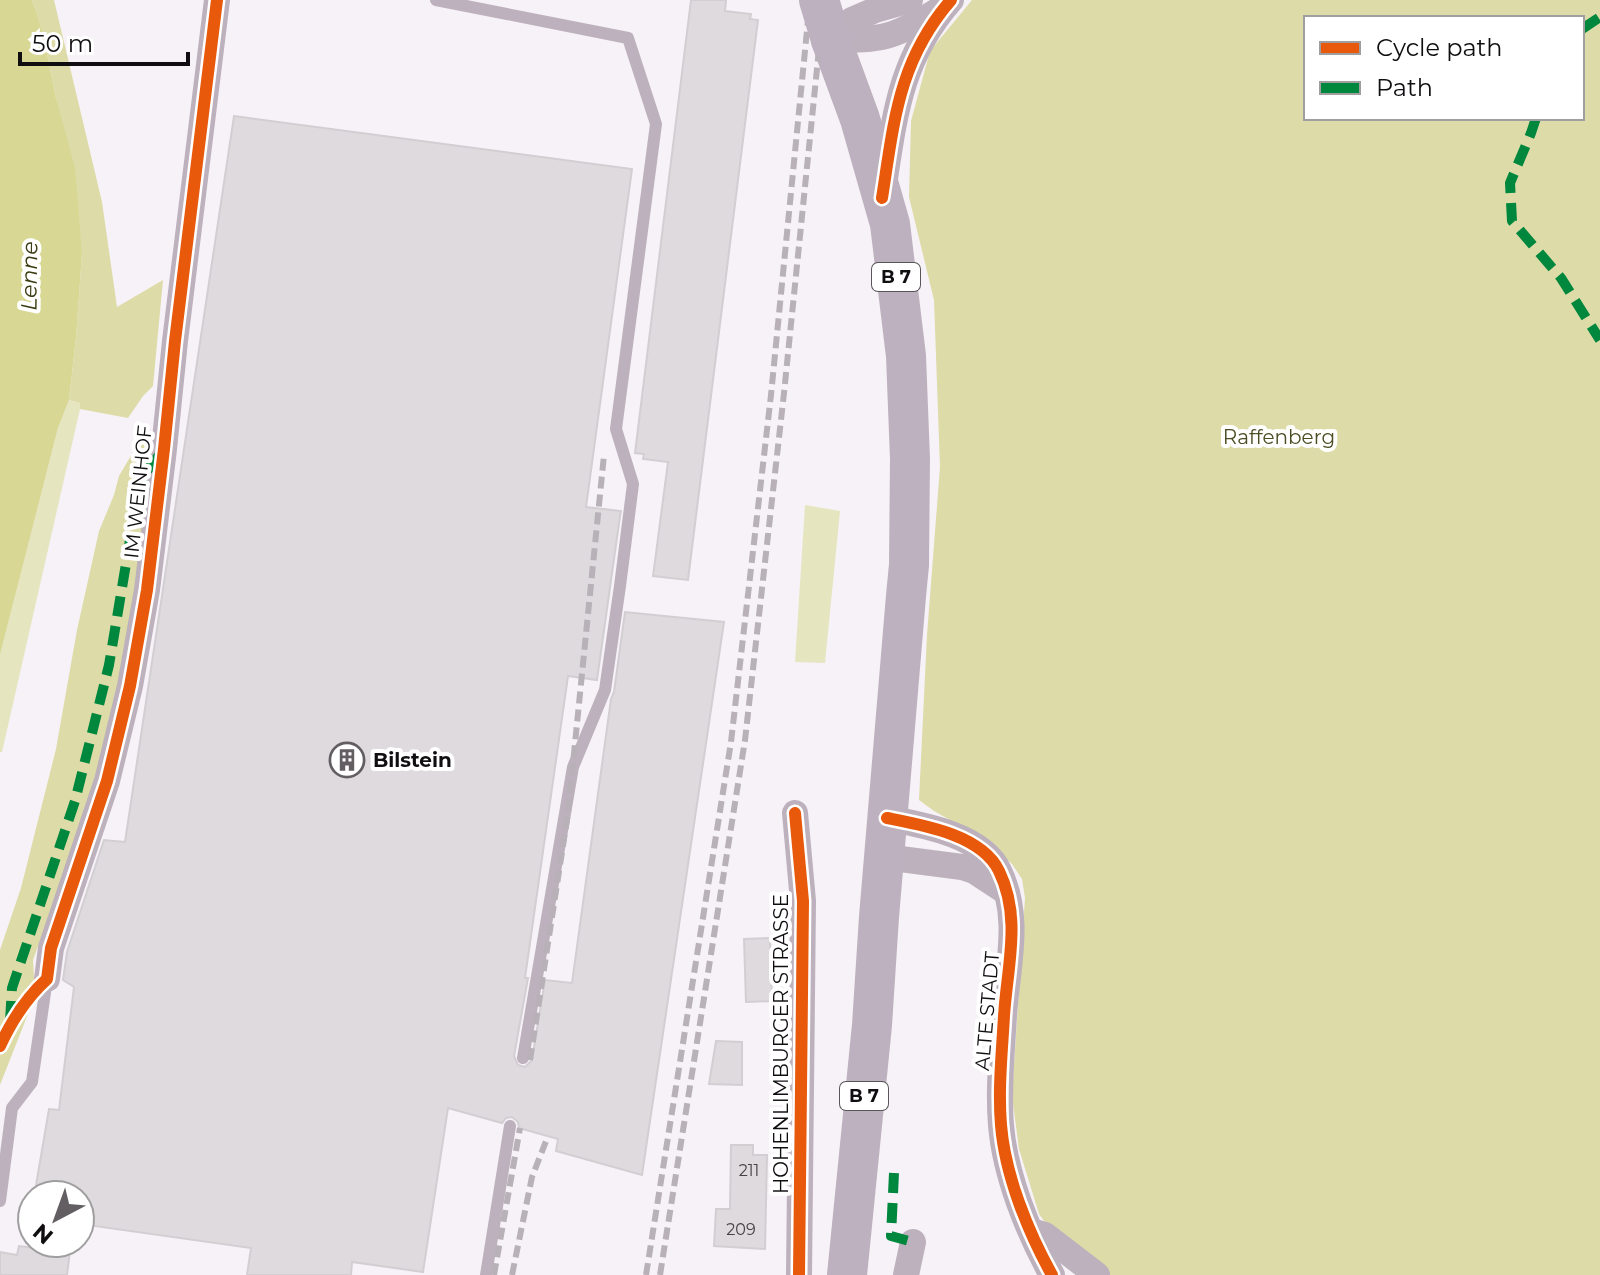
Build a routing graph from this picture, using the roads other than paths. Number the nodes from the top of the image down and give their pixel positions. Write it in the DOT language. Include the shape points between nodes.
graph roads {
  1 [pos="217,0"];
  2 [pos="436,0"];
  3 [pos="819,0"];
  4 [pos="910,0"];
  5 [pos="949,3"];
  6 [pos="848,40"];
  7 [pos="882,198"];
  8 [pos="795,813"];
  9 [pos="886,838"];
  10 [pos="1006,892"];
  11 [pos="47,979"];
  12 [pos="523,1058"];
  13 [pos="510,1126"];
  14 [pos="0,1201"];
  15 [pos="1031,1231"];
  16 [pos="913,1242"];
  17 [pos="486,1275"];
  18 [pos="799,1275"];
  19 [pos="847,1275"];
  20 [pos="906,1275"];
  21 [pos="1052,1275"];
  22 [pos="1097,1275"];
  1 -- 11 [label="street, IM WEINHOF" via="147,590 107,781 51,948"];
  2 -- 12 [label="lane" via="628,38 656,124 616,429 633,484 620,586 605,690 573,767"];
  3 -- 6 [label="main road, B 7, bridge"];
  4 -- 6 [label="street" via="852,20"];
  5 -- 6 [label="street" via="907,30"];
  5 -- 7 [label="street" via="918,47 901,87"];
  6 -- 7 [label="main road, B 7" via="860,119"];
  7 -- 9 [label="main road, B 7" via="890,224 906,356 910,459 909,565"];
  8 -- 18 [label="street, HOHENLIMBURGER STRASSE" via="803,901"];
  9 -- 10 [label="street" via="962,867"];
  9 -- 10 [label="street, ALTE STADT" via="934,827 963,839 999,869"];
  9 -- 19 [label="main road, B 7"];
  10 -- 15 [label="street, ALTE STADT" via="1012,941 1001,1127"];
  11 -- 14 [label="lane" via="32,1082 12,1108"];
  13 -- 17 [label="lane"];
  15 -- 21 [label="street, ALTE STADT"];
  15 -- 22 [label="street" via="1045,1235"];
  16 -- 20 [label="street"];
}
